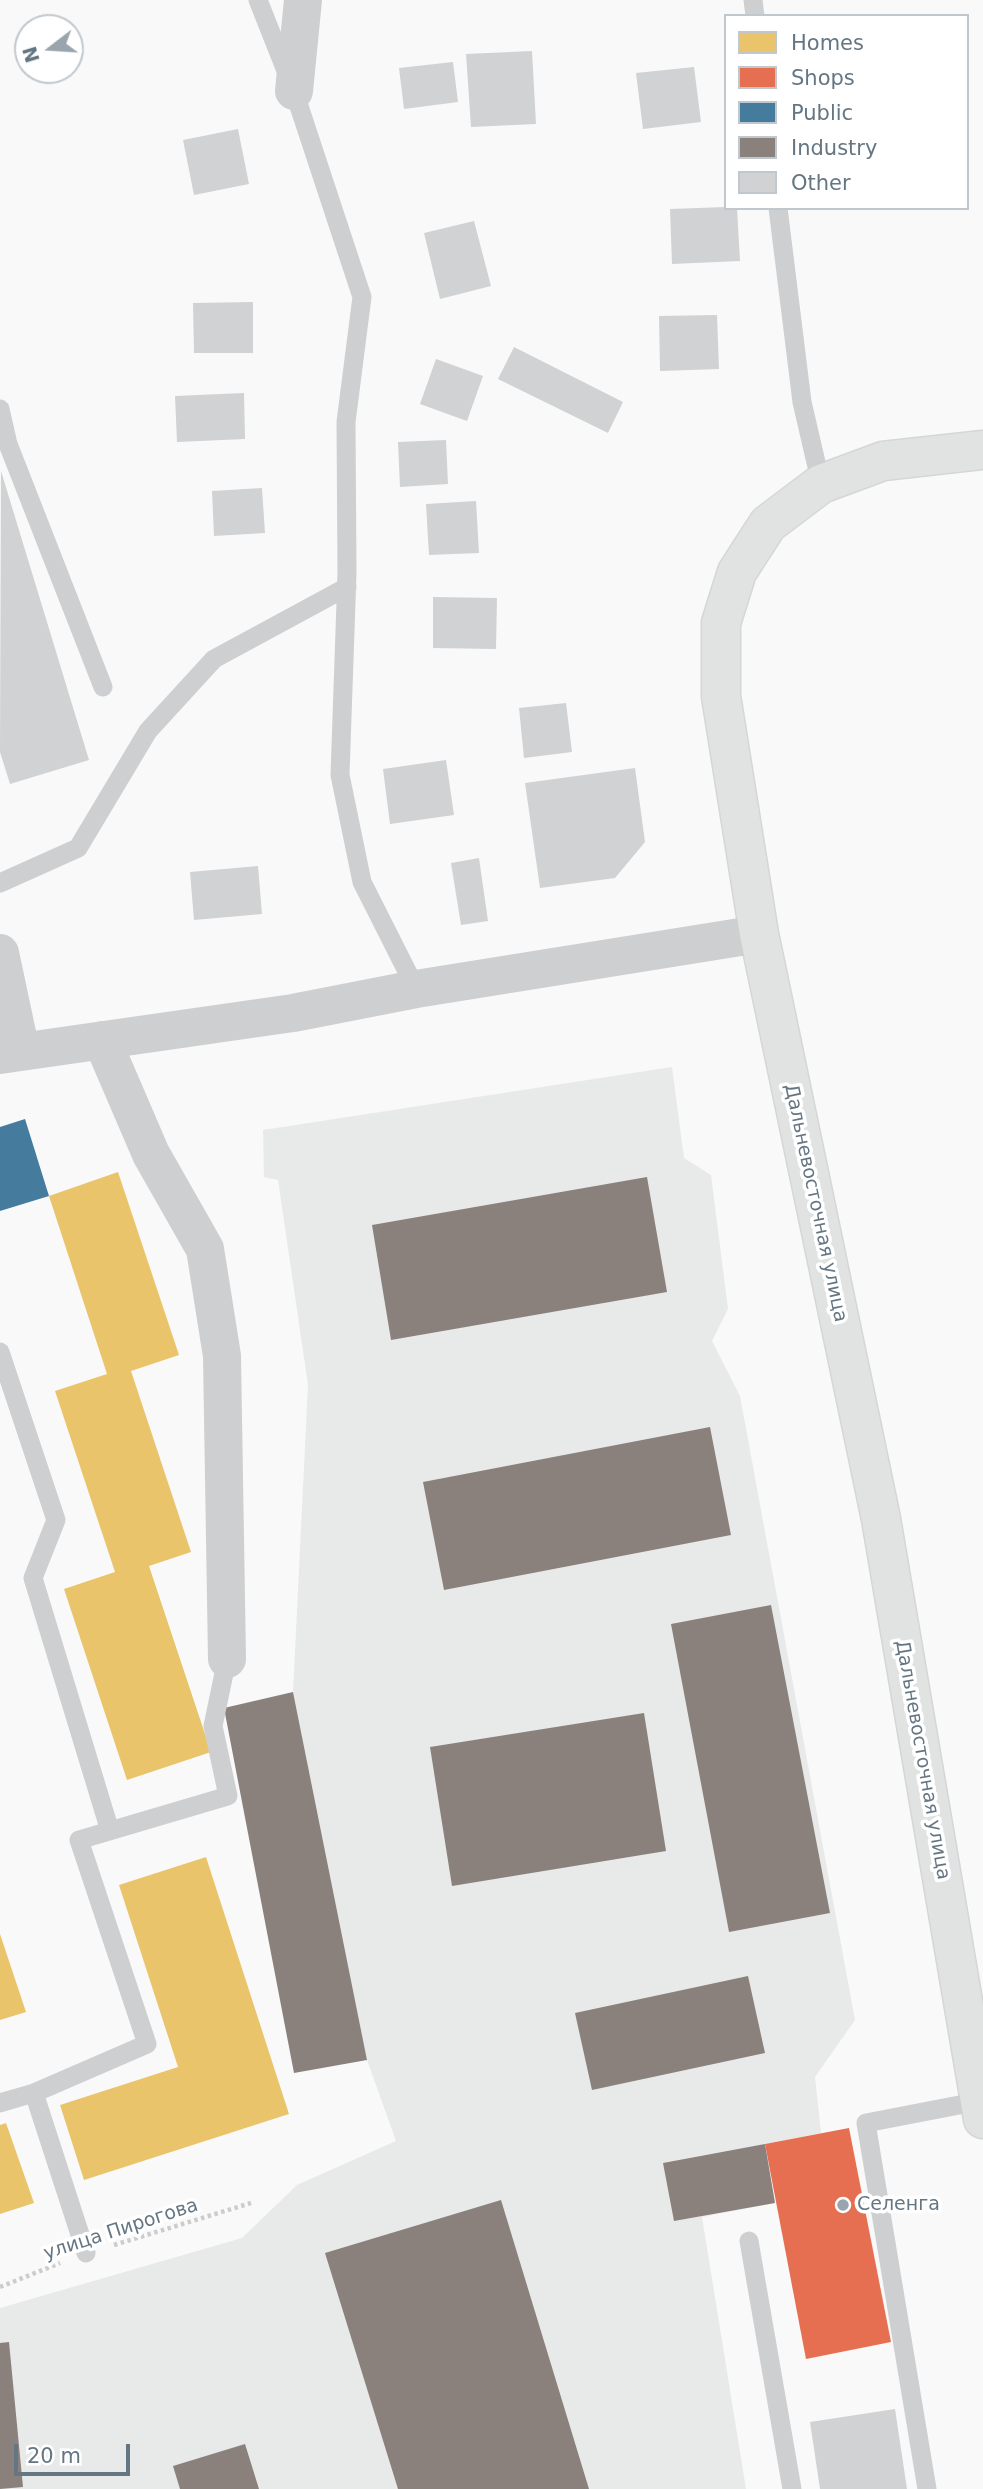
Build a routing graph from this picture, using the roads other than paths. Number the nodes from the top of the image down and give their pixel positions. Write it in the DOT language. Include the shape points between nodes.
graph roads {
  1 [pos="258,0"];
  2 [pos="303,0"];
  3 [pos="294,91"];
  4 [pos="778,210"];
  5 [pos="0,409"];
  6 [pos="983,450"];
  7 [pos="821,484"];
  8 [pos="347,587"];
  9 [pos="103,687"];
  10 [pos="0,883"];
  11 [pos="760,934"];
  12 [pos="0,953"];
  13 [pos="416,989"];
  14 [pos="102,1040"];
  15 [pos="10,1053"];
  16 [pos="0,1352"];
  17 [pos="227,1659"];
  18 [pos="110,1831"];
  19 [pos="34,2093"];
  20 [pos="0,2103"];
  21 [pos="981,2110"];
  22 [pos="749,2241"];
  23 [pos="86,2253"];
  24 [pos="792,2489"];
  25 [pos="927,2489"];
  1 -- 3 [label="lane"];
  2 -- 3 [label="street"];
  3 -- 8 [label="lane" via="362,297 346,422"];
  4 -- 7 [label="lane" via="802,402"];
  5 -- 9 [label="lane" via="8,444"];
  6 -- 7 [label="street, Дальневосточная улица" via="883,461"];
  7 -- 11 [label="street, Дальневосточная улица" via="768,524 737,572 721,623 721,696"];
  8 -- 10 [label="lane" via="214,659 148,732 78,848"];
  8 -- 13 [label="lane" via="340,775 362,882"];
  11 -- 13 [label="street"];
  11 -- 21 [label="street, Дальневосточная улица" via="881,1519"];
  12 -- 15 [label="street"];
  13 -- 14 [label="street" via="293,1013"];
  14 -- 15 [label="street"];
  14 -- 17 [label="street" via="151,1154 205,1248 222,1356"];
  16 -- 18 [label="lane" via="56,1520 33,1578"];
  17 -- 18 [label="lane" via="213,1726 228,1796"];
  18 -- 19 [label="lane" via="79,1840 147,2044"];
  19 -- 20 [label="lane"];
  19 -- 23 [label="lane"];
  21 -- 25 [label="lane" via="866,2123"];
  22 -- 24 [label="lane"];
}
